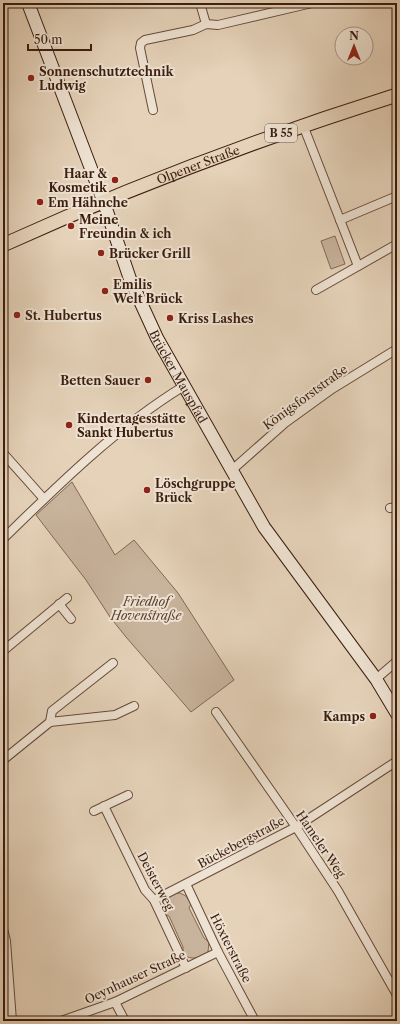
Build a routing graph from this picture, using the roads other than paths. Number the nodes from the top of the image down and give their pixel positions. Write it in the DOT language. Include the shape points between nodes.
graph roads {
  1 [pos="28,3"];
  2 [pos="200,3"];
  3 [pos="312,3"];
  4 [pos="206,24"];
  5 [pos="397,95"];
  6 [pos="153,110"];
  7 [pos="303,125"];
  8 [pos="397,196"];
  9 [pos="103,200"];
  10 [pos="340,220"];
  11 [pos="397,244"];
  12 [pos="3,245"];
  13 [pos="358,266"];
  14 [pos="316,290"];
  15 [pos="397,349"];
  16 [pos="184,386"];
  17 [pos="3,453"];
  18 [pos="232,470"];
  19 [pos="44,499"];
  20 [pos="3,539"];
  21 [pos="67,598"];
  22 [pos="59,604"];
  23 [pos="71,619"];
  24 [pos="3,651"];
  25 [pos="397,661"];
  26 [pos="112,663"];
  27 [pos="376,679"];
  28 [pos="134,706"];
  29 [pos="216,712"];
  30 [pos="397,714"];
  31 [pos="50,722"];
  32 [pos="3,760"];
  33 [pos="397,761"];
  34 [pos="128,794"];
  35 [pos="104,806"];
  36 [pos="94,811"];
  37 [pos="296,827"];
  38 [pos="186,884"];
  39 [pos="154,900"];
  40 [pos="3,929"];
  41 [pos="218,952"];
  42 [pos="186,968"];
  43 [pos="397,995"];
  44 [pos="115,1002"];
  45 [pos="12,1021"];
  46 [pos="61,1021"];
  47 [pos="125,1021"];
  48 [pos="255,1021"];
  1 -- 9 [label="main road, Brücker Mauspfad"];
  2 -- 4 [label="street"];
  3 -- 4 [label="street" via="218,25"];
  4 -- 6 [label="street" via="193,30 141,42 140,48"];
  5 -- 7 [label="main road, Olpener Straße / B 55"];
  7 -- 9 [label="main road, Olpener Straße / B 55"];
  7 -- 10 [label="street"];
  8 -- 10 [label="street"];
  9 -- 12 [label="main road, Olpener Straße / B 55"];
  9 -- 16 [label="main road, Brücker Mauspfad" via="132,284 157,338"];
  10 -- 13 [label="street"];
  11 -- 13 [label="street"];
  13 -- 14 [label="street"];
  15 -- 18 [label="street, Königsforststraße" via="332,389 285,423"];
  16 -- 18 [label="main road, Brücker Mauspfad"];
  16 -- 19 [label="street" via="89,458"];
  17 -- 19 [label="street"];
  18 -- 27 [label="main road, Brücker Mauspfad" via="268,533"];
  19 -- 20 [label="street"];
  21 -- 22 [label="street"];
  22 -- 23 [label="street"];
  22 -- 24 [label="street"];
  25 -- 27 [label="street"];
  26 -- 31 [label="street" via="52,711"];
  27 -- 30 [label="main road, Brücker Mauspfad"];
  28 -- 31 [label="street" via="115,715"];
  29 -- 37 [label="street, Hameler Weg"];
  31 -- 32 [label="street"];
  33 -- 37 [label="street, Bückebergstraße"];
  34 -- 35 [label="street"];
  35 -- 36 [label="street"];
  35 -- 39 [label="street, Deisterweg" via="145,890"];
  37 -- 38 [label="street, Bückebergstraße"];
  37 -- 43 [label="street, Hameler Weg" via="338,891"];
  38 -- 39 [label="street, Bückebergstraße"];
  38 -- 41 [label="street, Höxterstraße"];
  39 -- 42 [label="street, Deisterweg"];
  40 -- 45 [label="street"];
  41 -- 42 [label="street, Oeynhauser Straße"];
  41 -- 48 [label="street, Höxterstraße"];
  42 -- 44 [label="street, Oeynhauser Straße"];
  44 -- 46 [label="street, Oeynhauser Straße"];
  44 -- 47 [label="street"];
}
